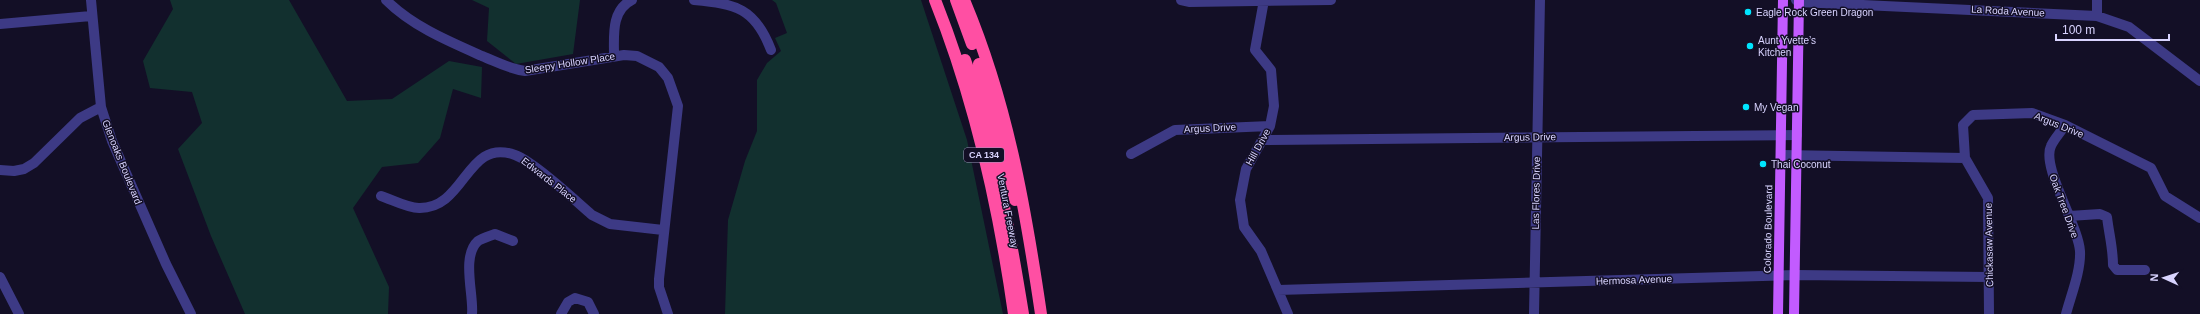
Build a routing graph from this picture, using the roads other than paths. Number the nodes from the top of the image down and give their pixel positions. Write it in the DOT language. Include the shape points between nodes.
graph roads {
  1 [pos="90,0"];
  2 [pos="386,0"];
  3 [pos="632,0"];
  4 [pos="694,0"];
  5 [pos="935,0"];
  6 [pos="944,0"];
  7 [pos="956,0"];
  8 [pos="964,0"];
  9 [pos="1181,0"];
  10 [pos="1264,0"];
  11 [pos="1331,0"];
  12 [pos="1540,0"];
  13 [pos="1783,0"];
  14 [pos="2097,0"];
  15 [pos="1798,1"];
  16 [pos="91,16"];
  17 [pos="2097,16"];
  18 [pos="0,24"];
  19 [pos="771,50"];
  20 [pos="614,55"];
  21 [pos="2200,81"];
  22 [pos="101,107"];
  23 [pos="2065,125"];
  24 [pos="1270,126"];
  25 [pos="1781,134"];
  26 [pos="1797,135"];
  27 [pos="1538,137"];
  28 [pos="1262,140"];
  29 [pos="1131,154"];
  30 [pos="1782,155"];
  31 [pos="1798,155"];
  32 [pos="1965,158"];
  33 [pos="0,170"];
  34 [pos="381,196"];
  35 [pos="2069,216"];
  36 [pos="2200,218"];
  37 [pos="663,230"];
  38 [pos="1030,235"];
  39 [pos="513,241"];
  40 [pos="2145,270"];
  41 [pos="1795,275"];
  42 [pos="0,276"];
  43 [pos="1779,276"];
  44 [pos="1989,276"];
  45 [pos="1534,283"];
  46 [pos="1278,290"];
  47 [pos="19,314"];
  48 [pos="191,314"];
  49 [pos="472,314"];
  50 [pos="561,314"];
  51 [pos="594,314"];
  52 [pos="668,314"];
  53 [pos="1014,314"];
  54 [pos="1023,314"];
  55 [pos="1041,314"];
  56 [pos="1288,314"];
  57 [pos="1534,314"];
  58 [pos="1778,314"];
  59 [pos="1794,314"];
  60 [pos="1989,314"];
  61 [pos="2066,314"];
  1 -- 16 [label="street, Glenoaks Boulevard"];
  2 -- 20 [label="street, Sleepy Hollow Place" via="409,20 512,70 525,71"];
  3 -- 20 [label="street" via="621,8 614,24"];
  4 -- 19 [label="street" via="729,4 747,12 756,21"];
  5 -- 53 [label="highway, Ventura Freeway / CA 134" via="978,130 991,185"];
  6 -- 54 [label="highway" via="972,79 992,150"];
  7 -- 38 [label="highway" via="1001,139 1020,223"];
  8 -- 38 [label="highway, Ventura Freeway / CA 134" via="1000,104 1019,177"];
  9 -- 10 [label="street"];
  10 -- 11 [label="street"];
  10 -- 24 [label="street, Hill Drive" via="1255,50 1271,70 1274,106"];
  12 -- 27 [label="street, Las Flores Drive"];
  13 -- 25 [label="main road, Colorado Boulevard"];
  14 -- 17 [label="street"];
  15 -- 17 [label="street, La Roda Avenue"];
  15 -- 26 [label="main road"];
  16 -- 18 [label="street"];
  16 -- 22 [label="street, Glenoaks Boulevard"];
  17 -- 21 [label="street, La Roda Avenue" via="2129,27"];
  20 -- 37 [label="street, Sleepy Hollow Place" via="636,56 659,67 668,78 678,106"];
  22 -- 33 [label="street" via="80,118 34,163 24,169"];
  22 -- 48 [label="street, Glenoaks Boulevard" via="112,142"];
  23 -- 32 [label="street, Argus Drive" via="2032,113 1974,114 1963,125"];
  23 -- 35 [label="street, Oak Tree Drive" via="2050,147 2051,174"];
  23 -- 36 [label="street, Argus Drive" via="2151,168 2165,196"];
  24 -- 28 [label="street, Hill Drive"];
  24 -- 29 [label="street, Argus Drive" via="1175,130"];
  25 -- 26 [label="street, Argus Drive"];
  25 -- 27 [label="street, Argus Drive"];
  25 -- 30 [label="main road, Colorado Boulevard"];
  26 -- 31 [label="main road"];
  27 -- 28 [label="street, Argus Drive"];
  27 -- 45 [label="street, Las Flores Drive"];
  28 -- 46 [label="street, Hill Drive" via="1246,169 1240,200 1244,227 1261,251"];
  30 -- 31 [label="street"];
  30 -- 43 [label="main road, Colorado Boulevard"];
  31 -- 32 [label="street"];
  31 -- 41 [label="main road"];
  32 -- 44 [label="street, Chickasaw Avenue" via="1988,198"];
  34 -- 37 [label="street, Edwards Place" via="419,208 438,203 453,194 473,165 482,157 505,152 527,161 602,221"];
  35 -- 40 [label="street" via="2100,214 2107,217 2113,246 2113,265 2117,270"];
  35 -- 61 [label="street, Oak Tree Drive" via="2080,251"];
  37 -- 52 [label="street, Sleepy Hollow Place" via="659,287"];
  38 -- 55 [label="highway, Ventura Freeway / CA 134"];
  39 -- 49 [label="street" via="496,234 479,241 473,249 470,276"];
  41 -- 43 [label="street, Hermosa Avenue"];
  41 -- 44 [label="street, Hermosa Avenue"];
  41 -- 59 [label="main road"];
  42 -- 47 [label="street"];
  43 -- 45 [label="street, Hermosa Avenue"];
  43 -- 58 [label="main road, Colorado Boulevard"];
  44 -- 60 [label="street, Chickasaw Avenue"];
  45 -- 46 [label="street, Hermosa Avenue"];
  45 -- 57 [label="street, Las Flores Drive"];
  46 -- 56 [label="street, Hill Drive"];
  50 -- 51 [label="street" via="568,302 576,298 588,302"];
}
